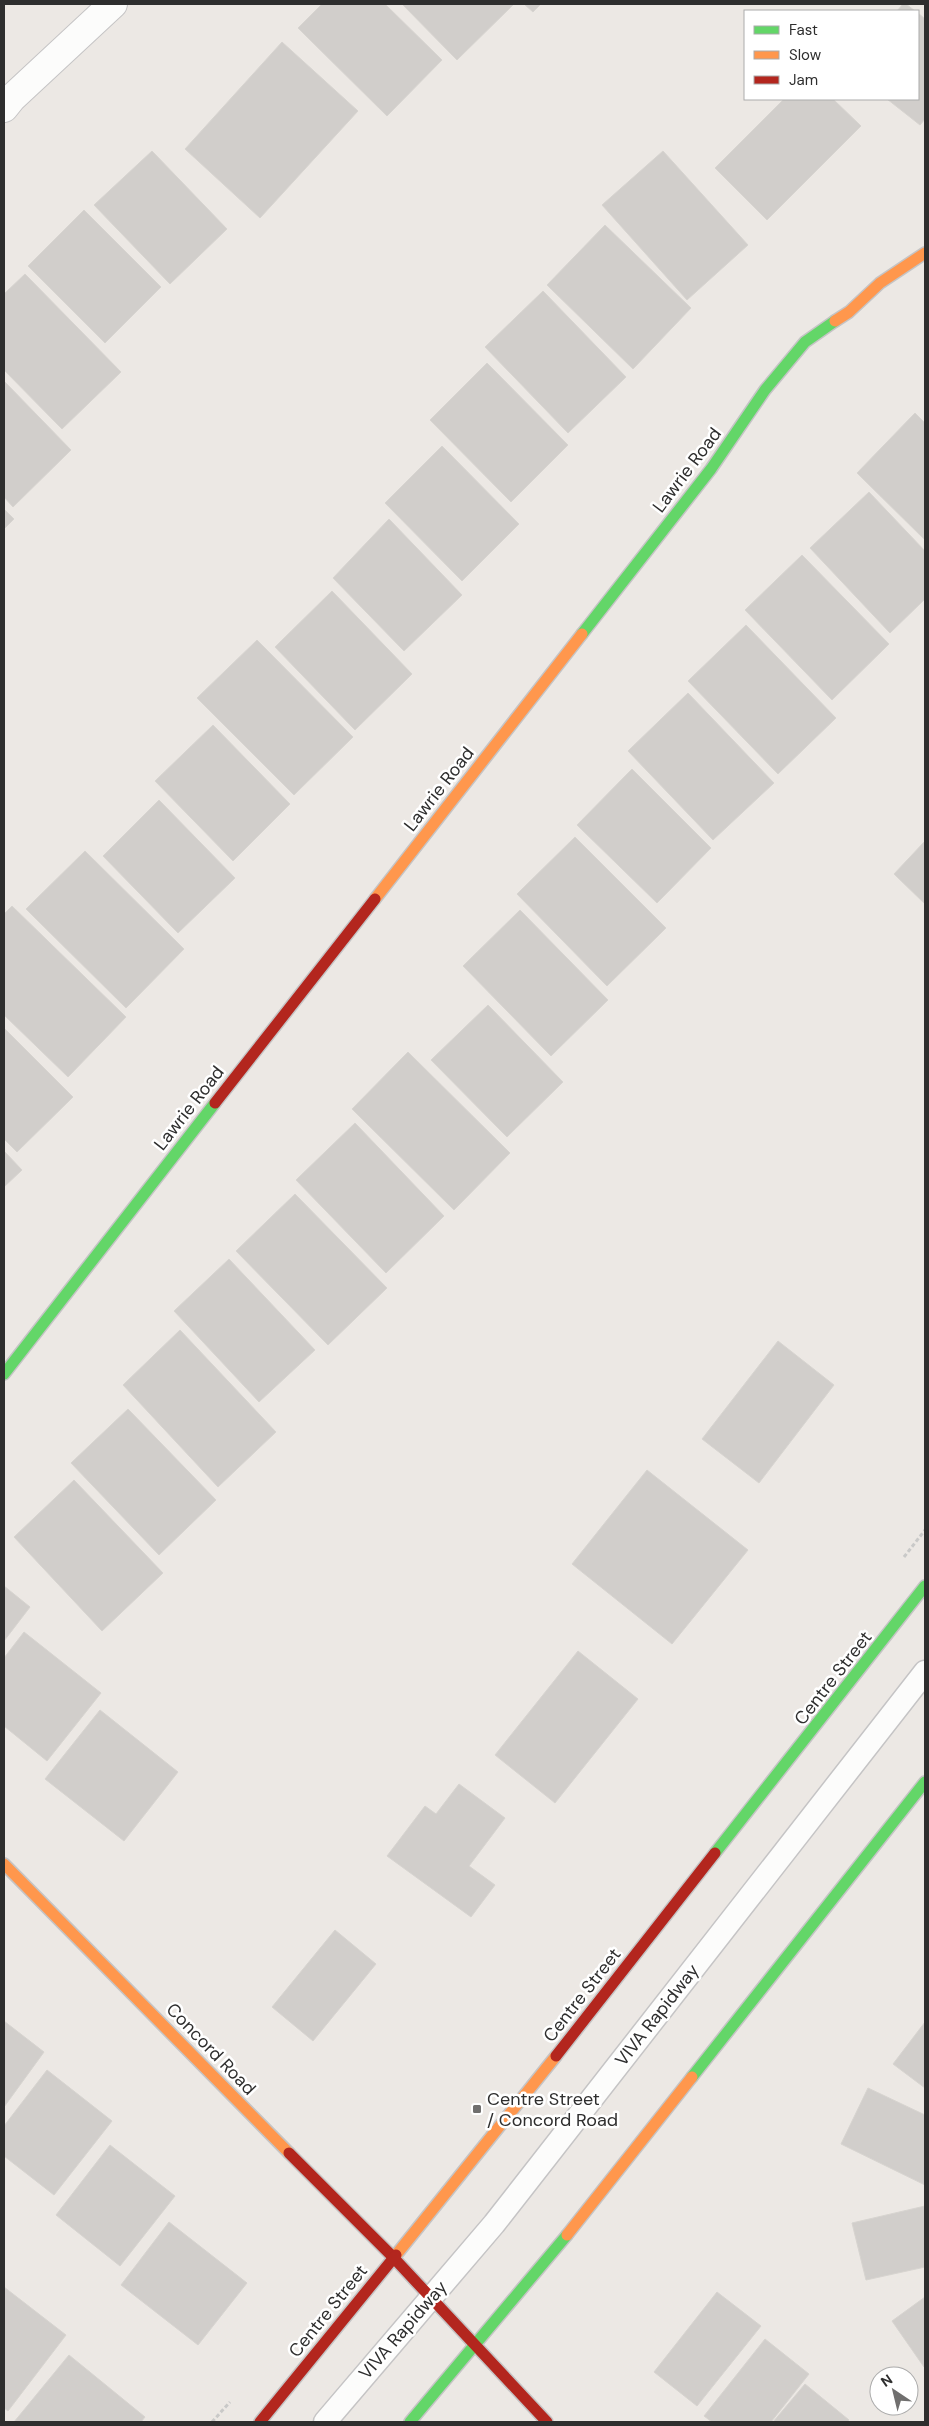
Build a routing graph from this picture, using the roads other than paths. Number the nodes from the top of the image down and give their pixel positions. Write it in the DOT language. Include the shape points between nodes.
graph roads {
  1 [pos="113,4"];
  2 [pos="4,108"];
  3 [pos="925,253"];
  4 [pos="4,1374"];
  5 [pos="925,1586"];
  6 [pos="925,1672"];
  7 [pos="925,1782"];
  8 [pos="4,1864"];
  9 [pos="394,2257"];
  10 [pos="431,2299"];
  11 [pos="475,2346"];
  12 [pos="260,2422"];
  13 [pos="325,2422"];
  14 [pos="410,2422"];
  15 [pos="547,2422"];
  1 -- 2 [label="street"];
  3 -- 4 [label="street, Lawrie Road" via="880,283 849,312 805,342 771,383 711,470"];
  5 -- 9 [label="street, Centre Street"];
  6 -- 10 [label="lane, VIVA Rapidway" via="500,2216"];
  7 -- 11 [label="street" via="541,2268"];
  8 -- 9 [label="street, Concord Road"];
  9 -- 10 [label="street, Concord Road"];
  9 -- 12 [label="street, Centre Street"];
  10 -- 11 [label="street, Concord Road"];
  10 -- 13 [label="lane, VIVA Rapidway"];
  11 -- 14 [label="street"];
  11 -- 15 [label="street, Concord Road"];
}
